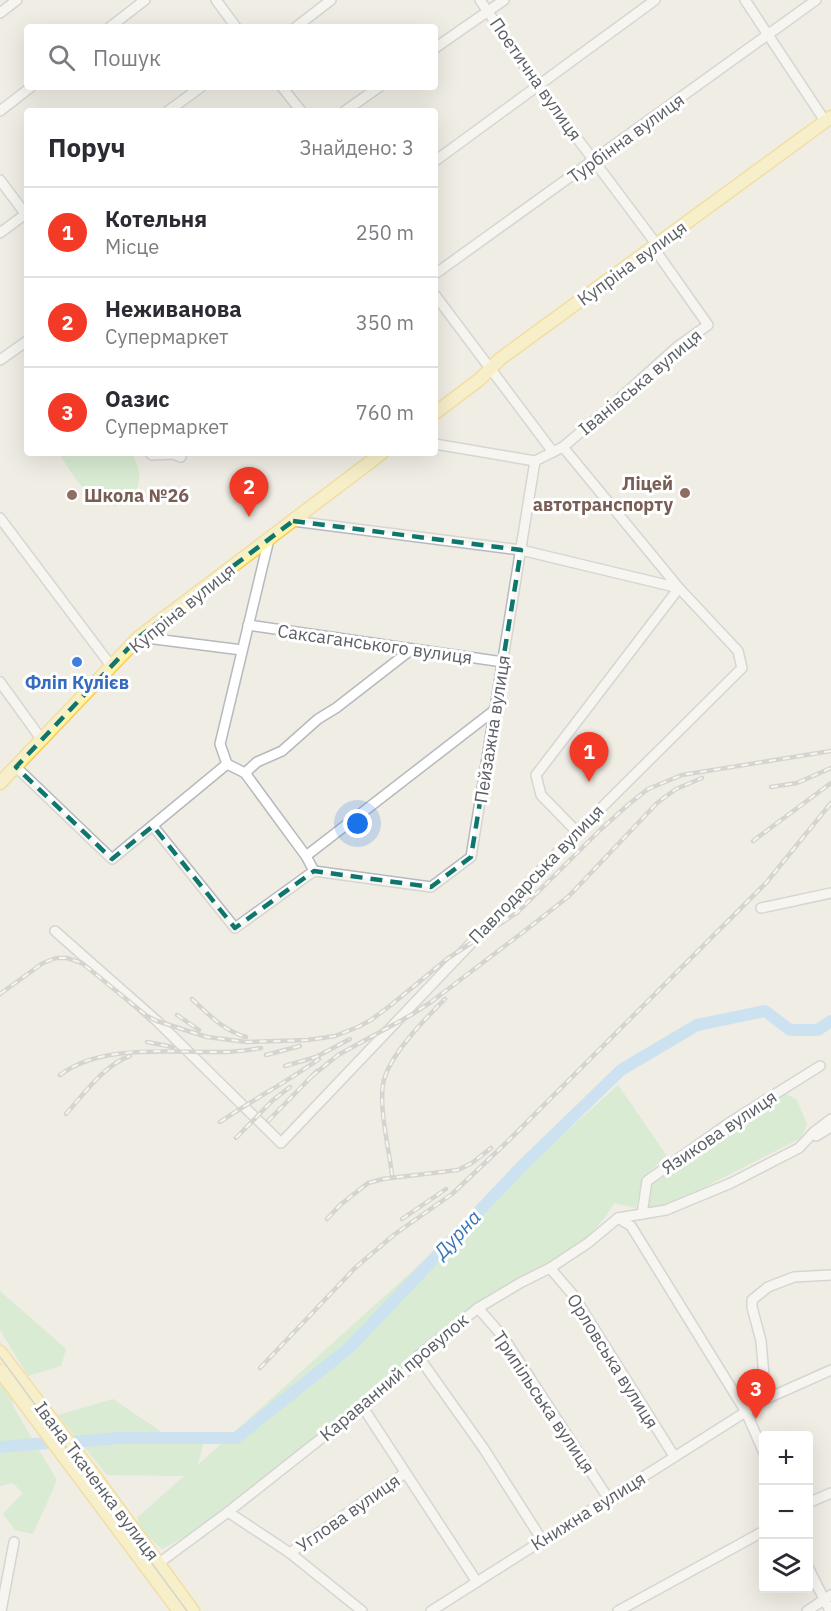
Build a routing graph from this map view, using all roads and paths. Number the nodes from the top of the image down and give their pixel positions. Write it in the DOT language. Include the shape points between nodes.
graph roads {
  1 [pos="17,0"];
  2 [pos="145,0"];
  3 [pos="216,0"];
  4 [pos="331,0"];
  5 [pos="480,0"];
  6 [pos="504,0"];
  7 [pos="655,0"];
  8 [pos="745,0"];
  9 [pos="816,0"];
  10 [pos="488,11"];
  11 [pos="0,12"];
  12 [pos="114,24"];
  13 [pos="234,24"];
  14 [pos="300,24"];
  15 [pos="768,33"];
  16 [pos="438,46"];
  17 [pos="538,86"];
  18 [pos="27,90"];
  19 [pos="197,90"];
  20 [pos="284,90"];
  21 [pos="375,90"];
  22 [pos="172,108"];
  23 [pos="299,108"];
  24 [pos="349,108"];
  25 [pos="0,111"];
  26 [pos="828,119"];
  27 [pos="438,158"];
  28 [pos="594,161"];
  29 [pos="0,180"];
  30 [pos="24,211"];
  31 [pos="24,215"];
  32 [pos="0,233"];
  33 [pos="655,246"];
  34 [pos="438,272"];
  35 [pos="438,299"];
  36 [pos="24,343"];
  37 [pos="0,360"];
  38 [pos="490,369"];
  39 [pos="438,411"];
  40 [pos="438,445"];
  41 [pos="563,447"];
  42 [pos="553,452"];
  43 [pos="378,456"];
  44 [pos="535,461"];
  45 [pos="0,518"];
  46 [pos="293,521"];
  47 [pos="269,539"];
  48 [pos="521,550"];
  49 [pos="679,588"];
  50 [pos="248,625"];
  51 [pos="140,637"];
  52 [pos="412,649"];
  53 [pos="242,650"];
  54 [pos="503,662"];
  55 [pos="112,667"];
  56 [pos="0,682"];
  57 [pos="496,709"];
  58 [pos="42,740"];
  59 [pos="227,764"];
  60 [pos="16,767"];
  61 [pos="245,772"];
  62 [pos="0,783"];
  63 [pos="153,826"];
  64 [pos="577,832"];
  65 [pos="306,856"];
  66 [pos="314,871"];
  67 [pos="831,893"];
  68 [pos="761,908"];
  69 [pos="55,931"];
  70 [pos="820,1066"];
  71 [pos="831,1119"];
  72 [pos="829,1131"];
  73 [pos="799,1148"];
  74 [pos="642,1214"];
  75 [pos="618,1218"];
  76 [pos="550,1268"];
  77 [pos="831,1275"];
  78 [pos="478,1308"];
  79 [pos="0,1352"];
  80 [pos="418,1356"];
  81 [pos="831,1370"];
  82 [pos="0,1371"];
  83 [pos="765,1400"];
  84 [pos="362,1406"];
  85 [pos="746,1412"];
  86 [pos="759,1442"];
  87 [pos="674,1456"];
  88 [pos="405,1473"];
  89 [pos="831,1493"];
  90 [pos="608,1498"];
  91 [pos="813,1501"];
  92 [pos="228,1512"];
  93 [pos="759,1534"];
  94 [pos="542,1540"];
  95 [pos="14,1542"];
  96 [pos="290,1553"];
  97 [pos="159,1563"];
  98 [pos="813,1575"];
  99 [pos="477,1582"];
  100 [pos="828,1598"];
  101 [pos="1,1611"];
  102 [pos="179,1611"];
  103 [pos="193,1611"];
  104 [pos="362,1611"];
  105 [pos="431,1611"];
  106 [pos="618,1611"];
  107 [pos="807,1611"];
  108 [pos="830,1611"];
  1 -- 11 [label="street"];
  2 -- 12 [label="street"];
  3 -- 13 [label="street"];
  4 -- 14 [label="street"];
  5 -- 10 [label="street, Поетична вулиця"];
  6 -- 10 [label="street"];
  7 -- 17 [label="street"];
  8 -- 15 [label="street"];
  9 -- 15 [label="street, Турбінна вулиця"];
  10 -- 16 [label="street"];
  10 -- 17 [label="street, Поетична вулиця"];
  15 -- 26 [label="street"];
  15 -- 28 [label="street, Турбінна вулиця"];
  17 -- 27 [label="street"];
  17 -- 28 [label="street, Поетична вулиця"];
  18 -- 25 [label="street"];
  19 -- 22 [label="street"];
  20 -- 23 [label="street"];
  21 -- 24 [label="street"];
  26 -- 33 [label="main road, Купріна вулиця"];
  28 -- 33 [label="street, Поетична вулиця"];
  28 -- 34 [label="street, Турбінна вулиця"];
  29 -- 30 [label="street"];
  31 -- 32 [label="street"];
  33 -- 38 [label="main road, Купріна вулиця"];
  33 -- 41 [label="street, Іванівська вулиця" via="708,326 677,347"];
  35 -- 38 [label="street"];
  36 -- 37 [label="street"];
  38 -- 39 [label="main road, Купріна вулиця"];
  38 -- 42 [label="street"];
  40 -- 44 [label="street"];
  41 -- 42 [label="street, Іванівська вулиця"];
  41 -- 49 [label="street"];
  42 -- 44 [label="street, Іванівська вулиця"];
  43 -- 46 [label="main road, Купріна вулиця"];
  44 -- 48 [label="street"];
  45 -- 55 [label="street"];
  46 -- 47 [label="main road, Купріна вулиця"];
  46 -- 48 [label="street"];
  47 -- 50 [label="street"];
  47 -- 51 [label="main road, Купріна вулиця"];
  48 -- 49 [label="street"];
  48 -- 54 [label="street, Пейзажна вулиця"];
  49 -- 64 [label="street" via="536,775 541,795"];
  49 -- 64 [label="street, Павлодарська вулиця" via="738,651 742,668"];
  50 -- 52 [label="street, Саксаганського вулиця"];
  50 -- 53 [label="street"];
  51 -- 53 [label="street"];
  51 -- 55 [label="main road, Купріна вулиця"];
  52 -- 54 [label="street, Саксаганського вулиця"];
  52 -- 61 [label="street" via="282,751"];
  53 -- 59 [label="street" via="220,744"];
  54 -- 57 [label="street, Пейзажна вулиця"];
  55 -- 58 [label="main road, Купріна вулиця"];
  56 -- 58 [label="street"];
  57 -- 65 [label="street"];
  57 -- 66 [label="street, Пейзажна вулиця" via="471,856 431,887"];
  58 -- 60 [label="main road, Купріна вулиця"];
  59 -- 61 [label="street"];
  59 -- 63 [label="street"];
  60 -- 62 [label="main road, Купріна вулиця"];
  60 -- 63 [label="street" via="112,859"];
  61 -- 65 [label="street"];
  63 -- 66 [label="street" via="235,928"];
  64 -- 69 [label="street, Павлодарська вулиця" via="281,1143 157,1022"];
  65 -- 66 [label="street"];
  67 -- 68 [label="street"];
  70 -- 74 [label="street, Язикова вулиця" via="647,1181"];
  71 -- 73 [label="street"];
  72 -- 73 [label="street"];
  73 -- 74 [label="street" via="709,1192 666,1210"];
  74 -- 75 [label="street"];
  75 -- 76 [label="street, Караванний провулок"];
  75 -- 85 [label="street" via="631,1226"];
  76 -- 78 [label="street, Караванний провулок"];
  76 -- 87 [label="street, Орловська вулиця" via="573,1295"];
  77 -- 83 [label="street" via="794,1277 768,1287 752,1300 761,1341"];
  78 -- 80 [label="street, Караванний провулок"];
  78 -- 90 [label="street, Трипільська вулиця" via="504,1338"];
  79 -- 97 [label="main road, Івана Ткаченка вулиця"];
  80 -- 84 [label="street, Караванний провулок" via="409,1369"];
  80 -- 94 [label="street"];
  81 -- 83 [label="street, Книжна вулиця"];
  82 -- 102 [label="main road, Івана Ткаченка вулиця"];
  83 -- 85 [label="street, Книжна вулиця"];
  84 -- 88 [label="street, Углова вулиця"];
  84 -- 92 [label="street, Караванний провулок"];
  85 -- 86 [label="street"];
  85 -- 87 [label="street, Книжна вулиця"];
  87 -- 90 [label="street, Книжна вулиця"];
  88 -- 96 [label="street, Углова вулиця"];
  88 -- 99 [label="street, Углова вулиця"];
  89 -- 91 [label="street"];
  90 -- 94 [label="street, Книжна вулиця"];
  92 -- 96 [label="street"];
  92 -- 97 [label="street, Караванний провулок"];
  93 -- 106 [label="street"];
  94 -- 99 [label="street, Книжна вулиця"];
  95 -- 101 [label="street"];
  96 -- 104 [label="street"];
  97 -- 103 [label="main road, Івана Ткаченка вулиця"];
  98 -- 100 [label="street"];
  99 -- 105 [label="street, Книжна вулиця"];
  100 -- 107 [label="street"];
  100 -- 108 [label="street"];
}
